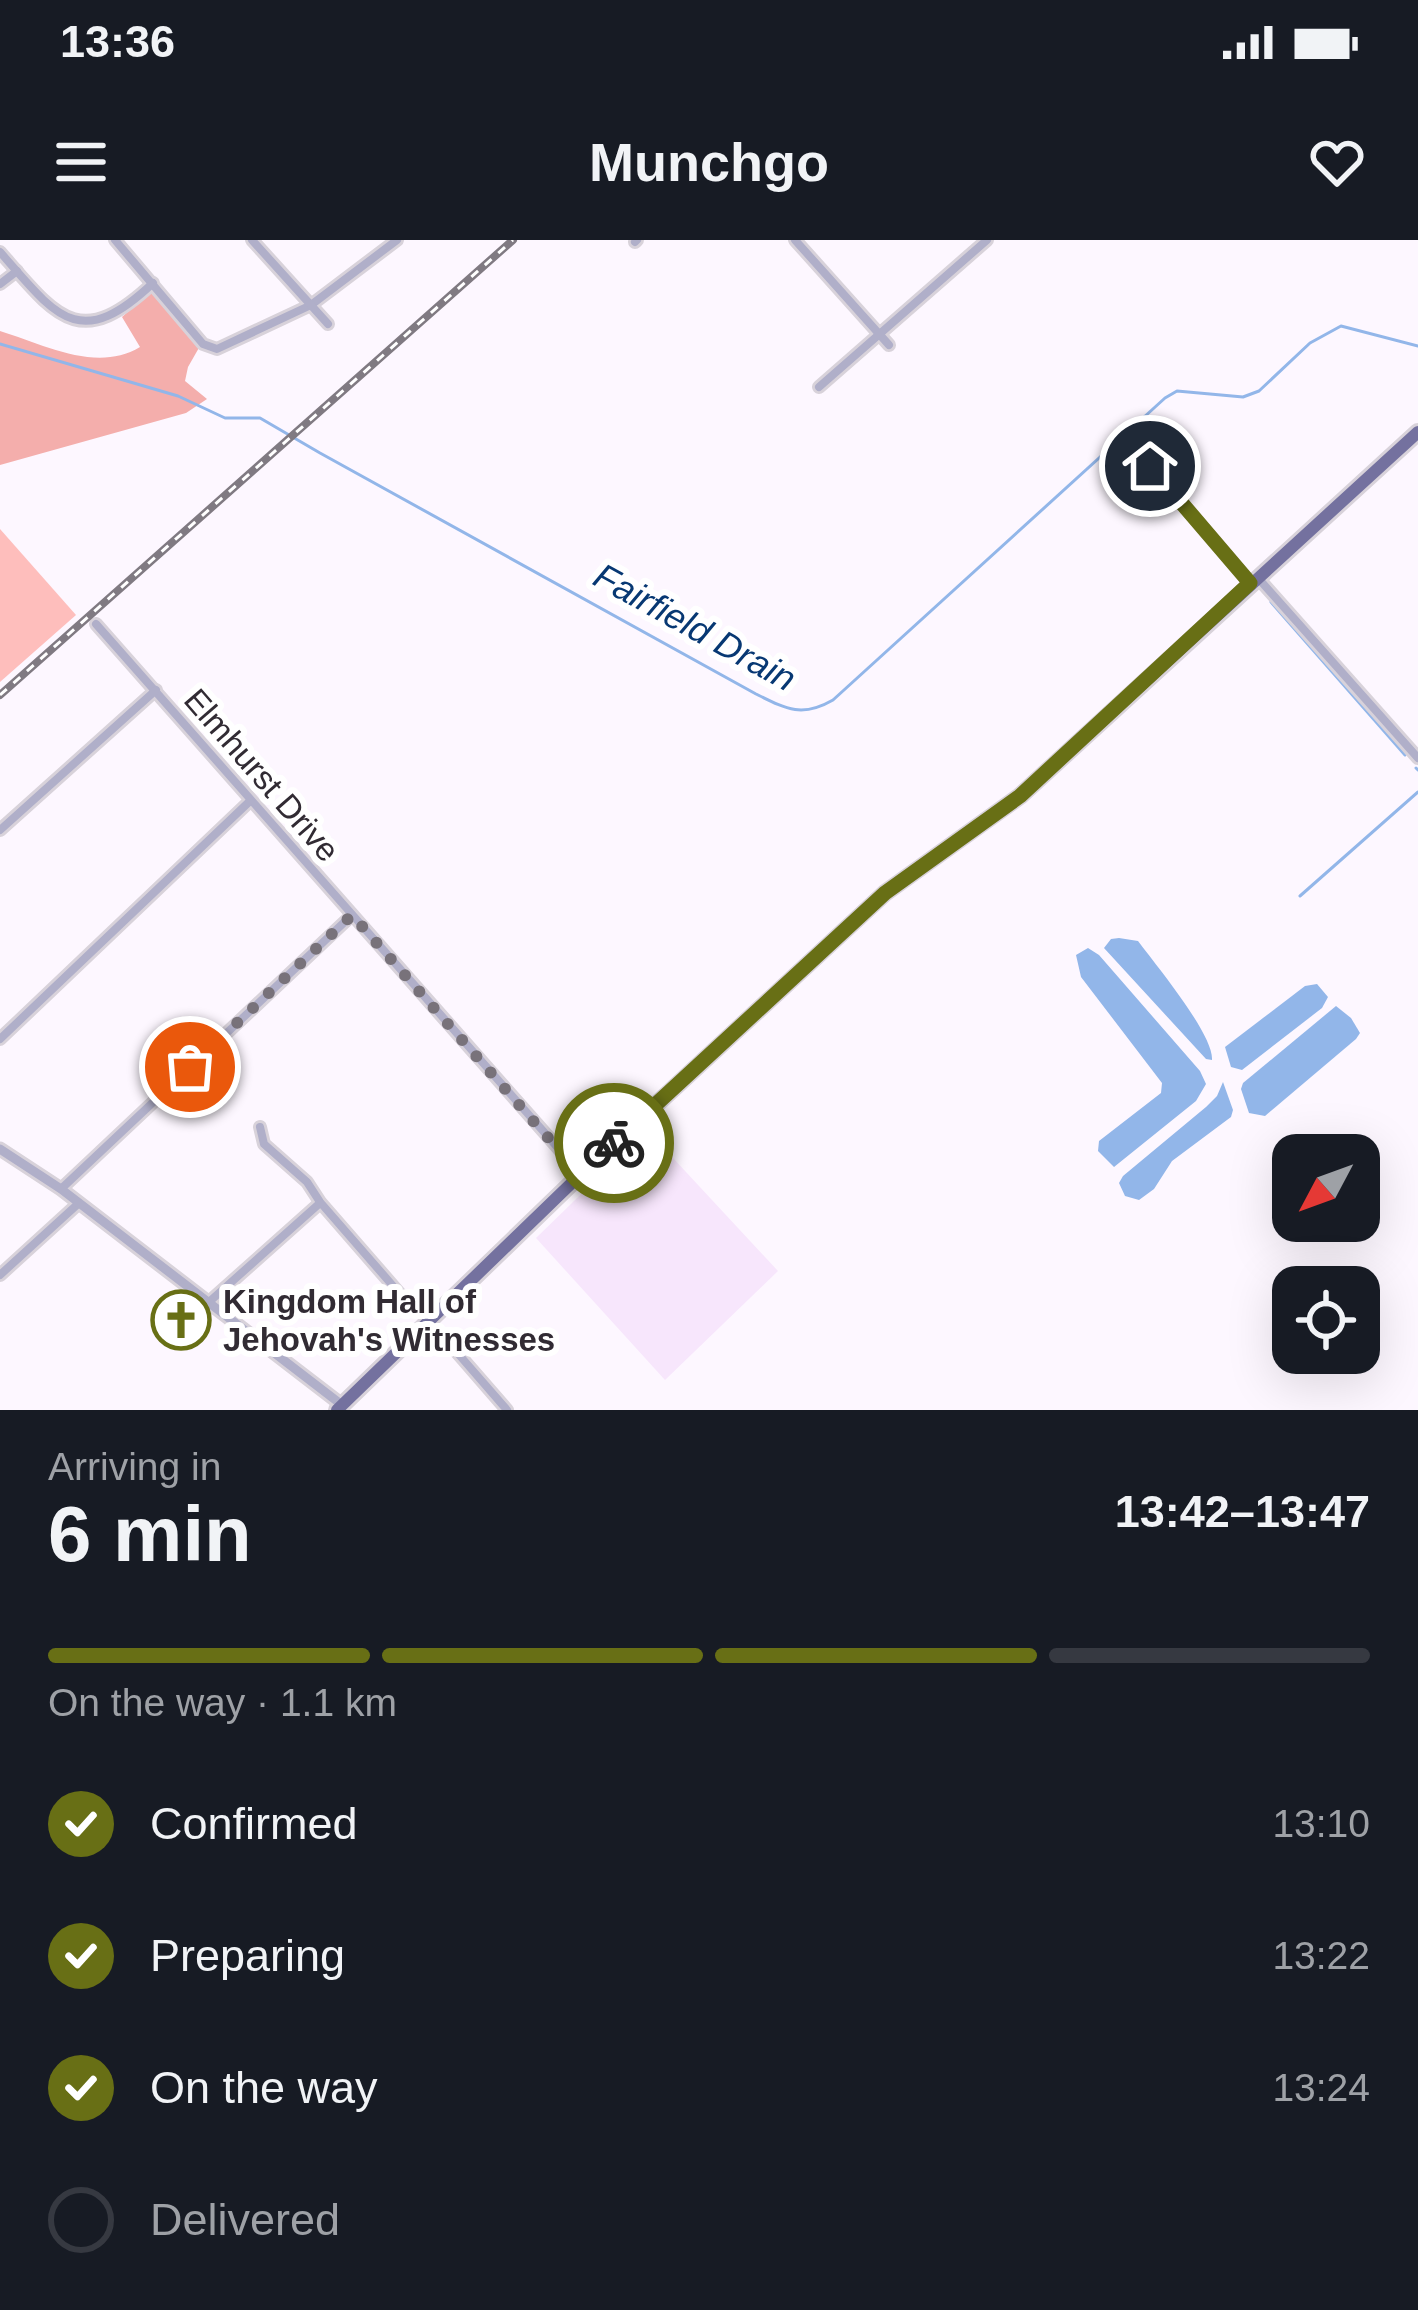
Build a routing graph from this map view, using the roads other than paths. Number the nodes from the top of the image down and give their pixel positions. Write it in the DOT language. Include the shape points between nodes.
graph roads {
  1 [pos="115,240"];
  2 [pos="252,240"];
  3 [pos="795,240"];
  4 [pos="987,240"];
  5 [pos="392,242"];
  6 [pos="0,252"];
  7 [pos="17,272"];
  8 [pos="153,283"];
  9 [pos="0,284"];
  10 [pos="311,305"];
  11 [pos="328,325"];
  12 [pos="879,334"];
  13 [pos="889,345"];
  14 [pos="820,387"];
  15 [pos="1418,432"];
  16 [pos="1150,466"];
  17 [pos="1254,580"];
  18 [pos="96,624"];
  19 [pos="156,690"];
  20 [pos="1418,758"];
  21 [pos="250,801"];
  22 [pos="0,830"];
  23 [pos="352,915"];
  24 [pos="0,1040"];
  25 [pos="260,1127"];
  26 [pos="0,1149"];
  27 [pos="580,1174"];
  28 [pos="61,1189"];
  29 [pos="320,1202"];
  30 [pos="79,1203"];
  31 [pos="0,1275"];
  32 [pos="400,1294"];
  33 [pos="209,1302"];
  34 [pos="427,1324"];
  35 [pos="339,1408"];
  36 [pos="507,1410"];
  1 -- 8 [label="street"];
  2 -- 10 [label="street"];
  3 -- 12 [label="street"];
  4 -- 12 [label="street"];
  5 -- 10 [label="street"];
  6 -- 7 [label="street"];
  7 -- 8 [label="street" via="63,317 85,324 119,311"];
  7 -- 9 [label="street"];
  8 -- 10 [label="street" via="203,344 217,349"];
  10 -- 11 [label="street"];
  12 -- 13 [label="street"];
  12 -- 14 [label="street"];
  15 -- 17 [label="main road"];
  16 -- 17 [label="street"];
  17 -- 20 [label="street"];
  17 -- 27 [label="main road" via="1020,796 885,893"];
  18 -- 19 [label="street, Elmhurst Drive"];
  19 -- 21 [label="street, Elmhurst Drive"];
  19 -- 22 [label="street"];
  21 -- 23 [label="street, Elmhurst Drive"];
  21 -- 24 [label="street"];
  23 -- 27 [label="street, Elmhurst Drive"];
  23 -- 28 [label="street"];
  25 -- 29 [label="street" via="264,1144"];
  26 -- 28 [label="street"];
  27 -- 34 [label="main road"];
  28 -- 30 [label="street"];
  29 -- 32 [label="street"];
  29 -- 33 [label="street"];
  30 -- 31 [label="street"];
  30 -- 33 [label="street"];
  33 -- 35 [label="street"];
  34 -- 35 [label="main road"];
  34 -- 36 [label="street"];
}
